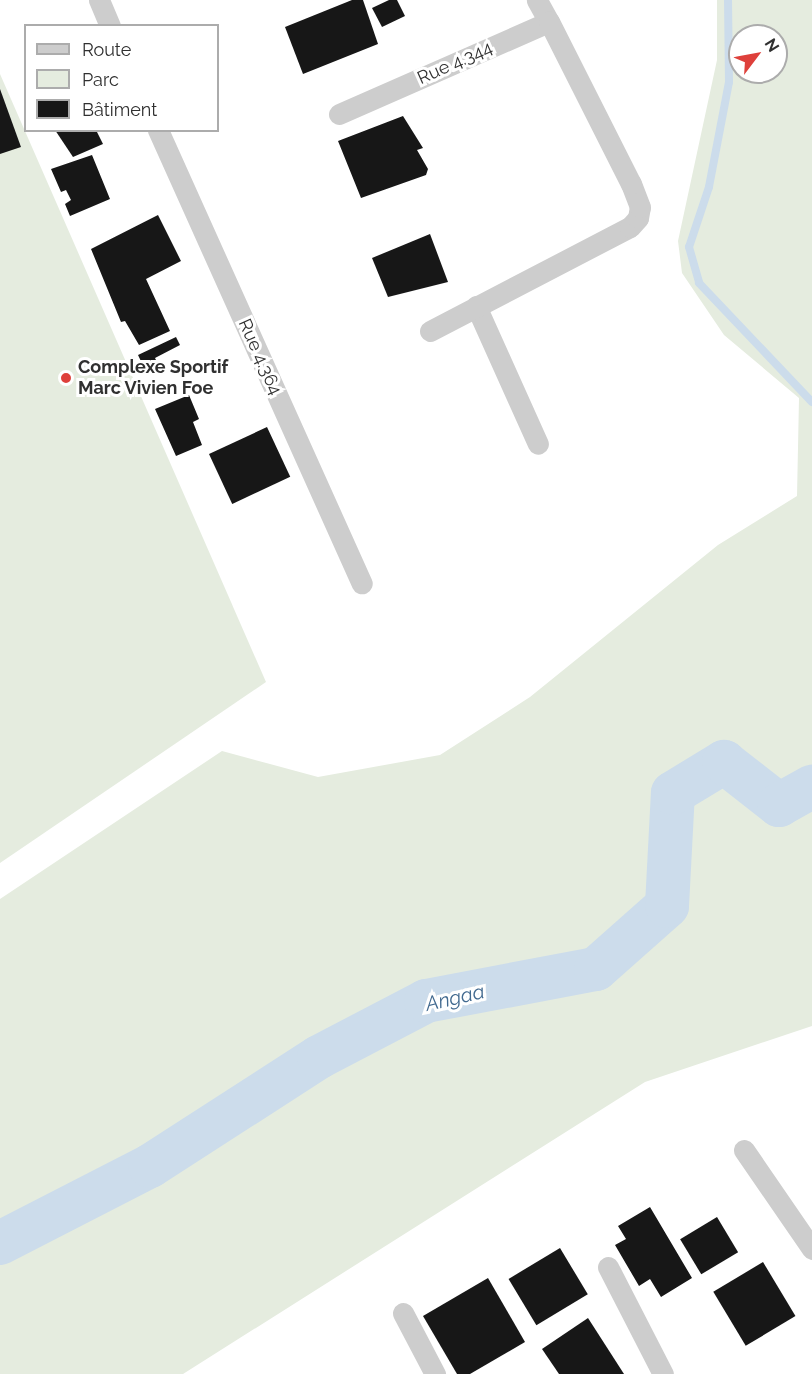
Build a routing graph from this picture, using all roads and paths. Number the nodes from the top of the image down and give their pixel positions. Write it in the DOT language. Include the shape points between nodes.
graph roads {
  1 [pos="99,0"];
  2 [pos="537,0"];
  3 [pos="549,22"];
  4 [pos="109,24"];
  5 [pos="339,114"];
  6 [pos="159,132"];
  7 [pos="476,306"];
  8 [pos="430,331"];
  9 [pos="538,444"];
  10 [pos="362,583"];
  11 [pos="744,1150"];
  12 [pos="812,1248"];
  13 [pos="608,1267"];
  14 [pos="403,1312"];
  15 [pos="435,1374"];
  16 [pos="663,1374"];
  1 -- 4 [label="street"];
  2 -- 3 [label="street"];
  3 -- 5 [label="street, Rue 4.344"];
  3 -- 7 [label="street" via="631,184 640,207 638,218 630,227"];
  6 -- 10 [label="street, Rue 4.364"];
  7 -- 8 [label="street"];
  7 -- 9 [label="street"];
  11 -- 12 [label="street"];
  13 -- 16 [label="street"];
  14 -- 15 [label="street"];
}
